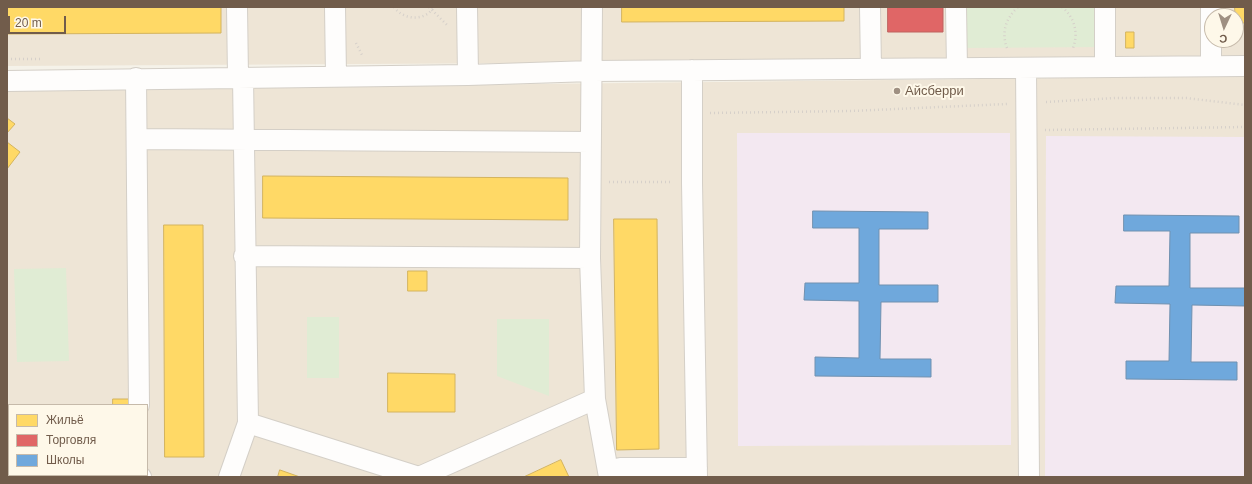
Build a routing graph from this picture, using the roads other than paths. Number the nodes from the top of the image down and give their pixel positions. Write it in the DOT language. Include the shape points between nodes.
graph roads {
  1 [pos="237,7"];
  2 [pos="335,7"];
  3 [pos="467,7"];
  4 [pos="592,7"];
  5 [pos="870,7"];
  6 [pos="956,7"];
  7 [pos="1105,7"];
  8 [pos="1212,7"];
  9 [pos="1211,66"];
  10 [pos="1245,66"];
  11 [pos="1105,67"];
  12 [pos="957,68"];
  13 [pos="1026,68"];
  14 [pos="871,69"];
  15 [pos="692,70"];
  16 [pos="592,71"];
  17 [pos="468,75"];
  18 [pos="336,76"];
  19 [pos="240,77"];
  20 [pos="136,78"];
  21 [pos="7,80"];
  22 [pos="137,139"];
  23 [pos="243,140"];
  24 [pos="591,142"];
  25 [pos="244,256"];
  26 [pos="590,258"];
  27 [pos="595,399"];
  28 [pos="139,404"];
  29 [pos="248,423"];
  30 [pos="614,472"];
  31 [pos="697,473"];
  32 [pos="229,477"];
  33 [pos="1029,477"];
  1 -- 19 [label="street"];
  2 -- 18 [label="street"];
  3 -- 17 [label="street"];
  4 -- 16 [label="street"];
  5 -- 14 [label="street"];
  6 -- 12 [label="street"];
  7 -- 11 [label="street"];
  8 -- 9 [label="street"];
  9 -- 10 [label="street"];
  9 -- 11 [label="street"];
  11 -- 13 [label="street"];
  12 -- 13 [label="street"];
  12 -- 14 [label="street"];
  13 -- 33 [label="street"];
  14 -- 15 [label="street"];
  15 -- 16 [label="street"];
  15 -- 31 [label="street"];
  16 -- 17 [label="street"];
  16 -- 24 [label="street"];
  17 -- 18 [label="street"];
  18 -- 19 [label="street"];
  19 -- 20 [label="street"];
  19 -- 23 [label="street"];
  20 -- 21 [label="street"];
  20 -- 22 [label="street"];
  22 -- 23 [label="street"];
  22 -- 28 [label="street"];
  23 -- 24 [label="street"];
  23 -- 25 [label="street"];
  24 -- 26 [label="street"];
  25 -- 26 [label="street"];
  25 -- 29 [label="street"];
  26 -- 27 [label="street"];
  27 -- 29 [label="street" via="419,476"];
  27 -- 30 [label="street"];
  29 -- 32 [label="street"];
  30 -- 31 [label="street"];
}
